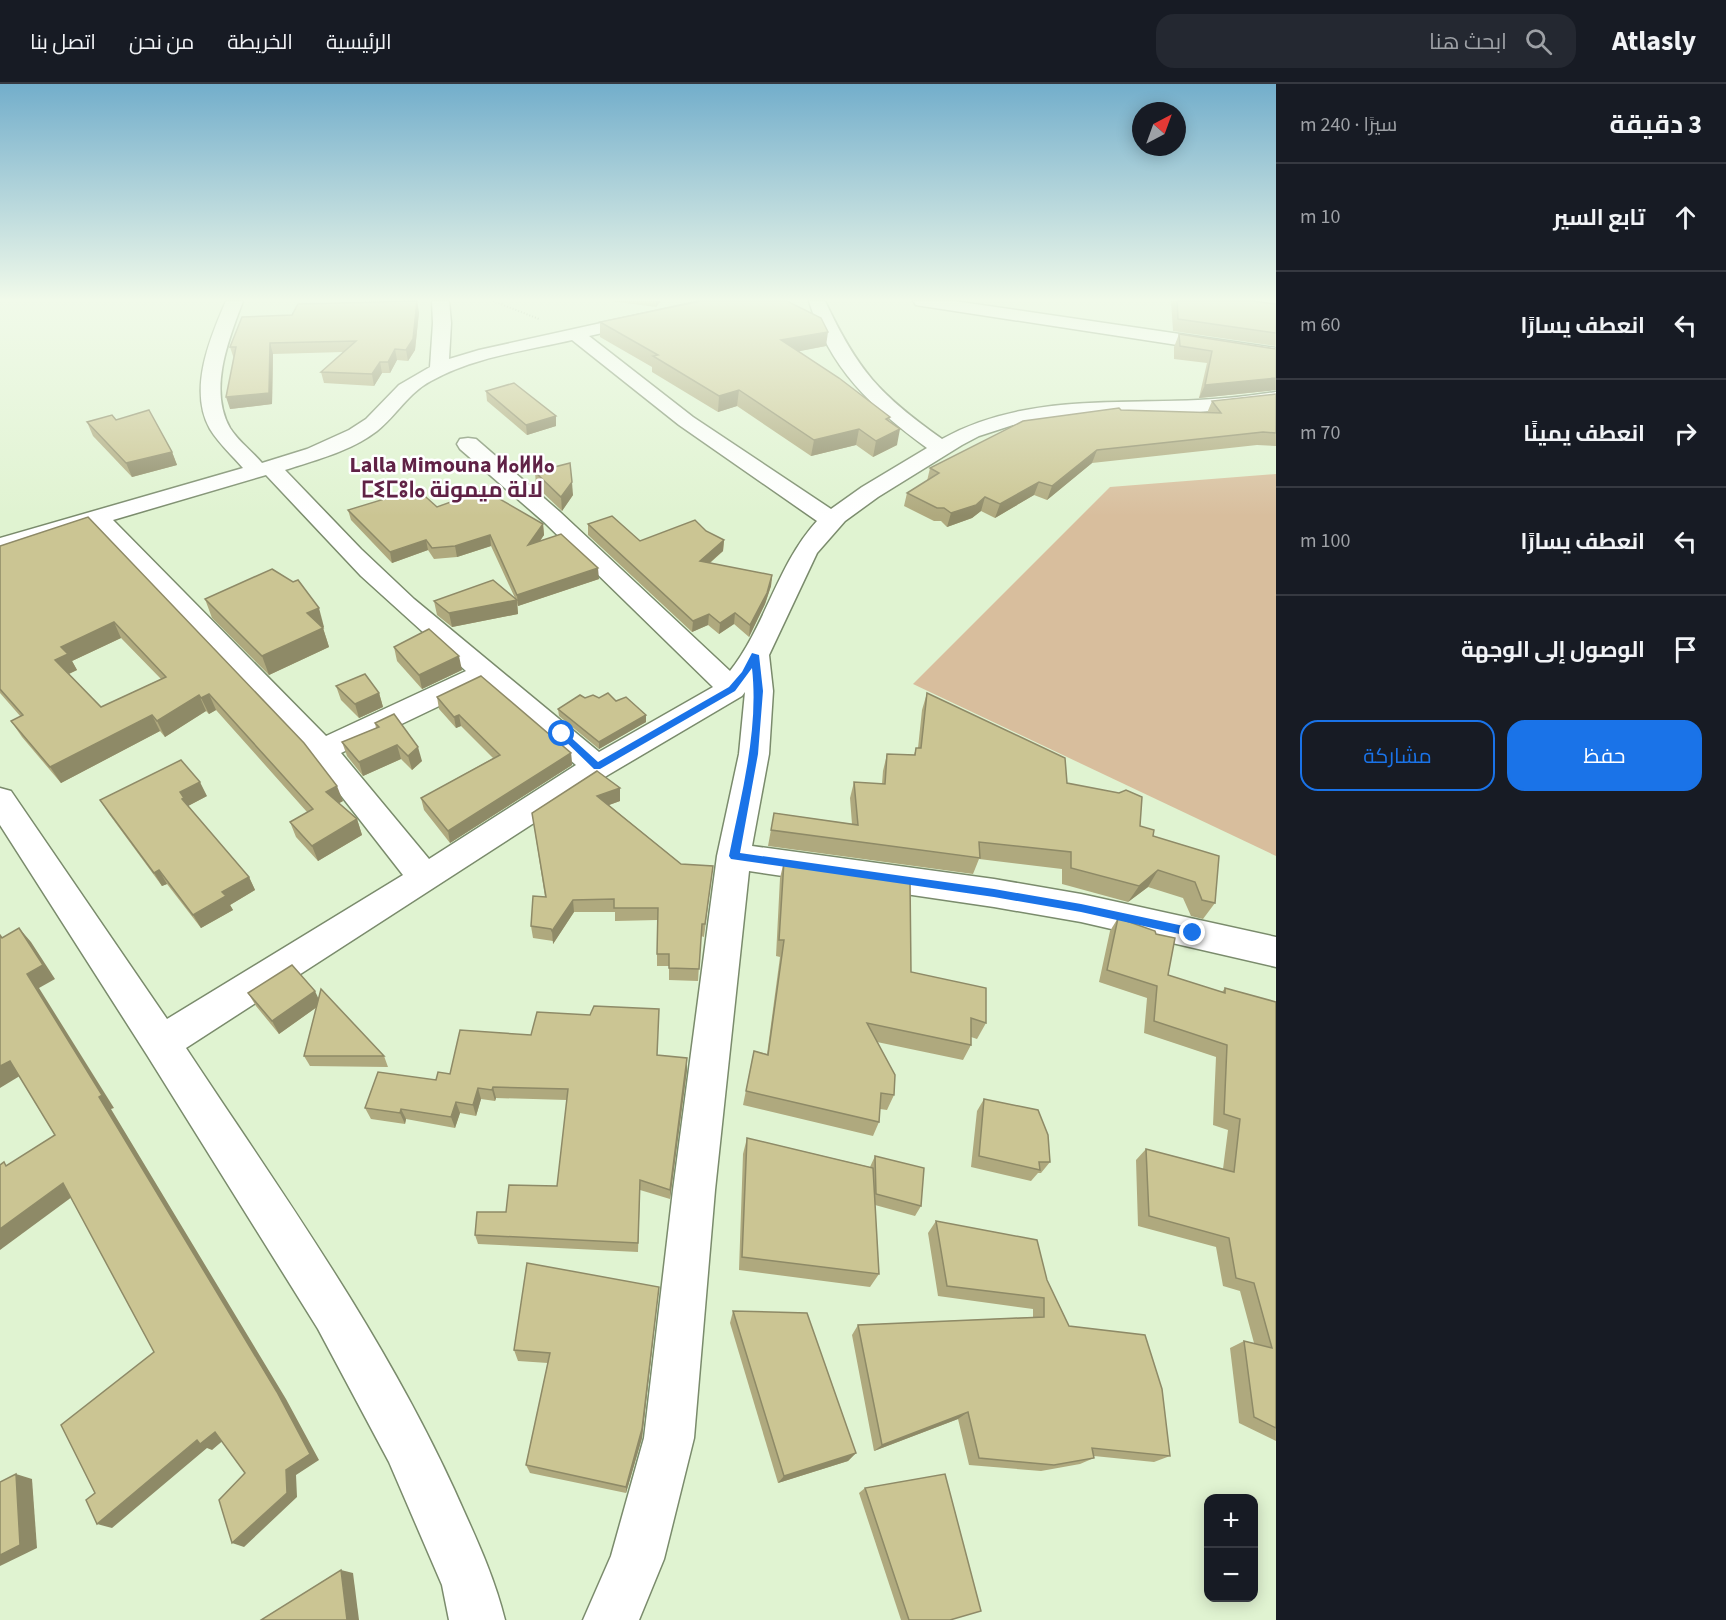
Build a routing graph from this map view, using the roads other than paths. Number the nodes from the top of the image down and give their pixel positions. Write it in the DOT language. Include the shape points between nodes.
graph roads {
  1 [pos="213,373"];
  2 [pos="430,373"];
  3 [pos="624,373"];
  4 [pos="857,373"];
  5 [pos="1276,398"];
  6 [pos="468,444"];
  7 [pos="941,449"];
  8 [pos="263,469"];
  9 [pos="97,517"];
  10 [pos="831,520"];
  11 [pos="0,546"];
  12 [pos="754,655"];
  13 [pos="487,672"];
  14 [pos="732,689"];
  15 [pos="322,750"];
  16 [pos="597,767"];
  17 [pos="0,799"];
  18 [pos="734,856"];
  19 [pos="425,878"];
  20 [pos="1276,952"];
  21 [pos="161,1043"];
  22 [pos="477,1620"];
  23 [pos="611,1620"];
  1 -- 8 [label="street" via="210,385 221,429"];
  2 -- 8 [label="street" via="408,386 361,432"];
  3 -- 10 [label="street" via="686,421"];
  4 -- 7 [label="street" via="879,402"];
  5 -- 7 [label="street" via="1227,405 1076,408 1038,413 972,432"];
  6 -- 14 [label="street" via="552,517"];
  7 -- 10 [label="street"];
  8 -- 9 [label="street"];
  8 -- 13 [label="street" via="406,606"];
  9 -- 11 [label="street"];
  9 -- 15 [label="street"];
  10 -- 12 [label="street" via="783,593"];
  12 -- 14 [label="street"];
  12 -- 18 [label="street" via="759,691 754,754"];
  13 -- 15 [label="street"];
  13 -- 16 [label="street"];
  14 -- 16 [label="street"];
  15 -- 19 [label="street"];
  16 -- 19 [label="street"];
  17 -- 21 [label="street"];
  18 -- 20 [label="street" via="1081,908"];
  18 -- 23 [label="street" via="669,1438 637,1559"];
  19 -- 21 [label="street"];
  21 -- 22 [label="street" via="334,1313 407,1444 469,1584"];
}
